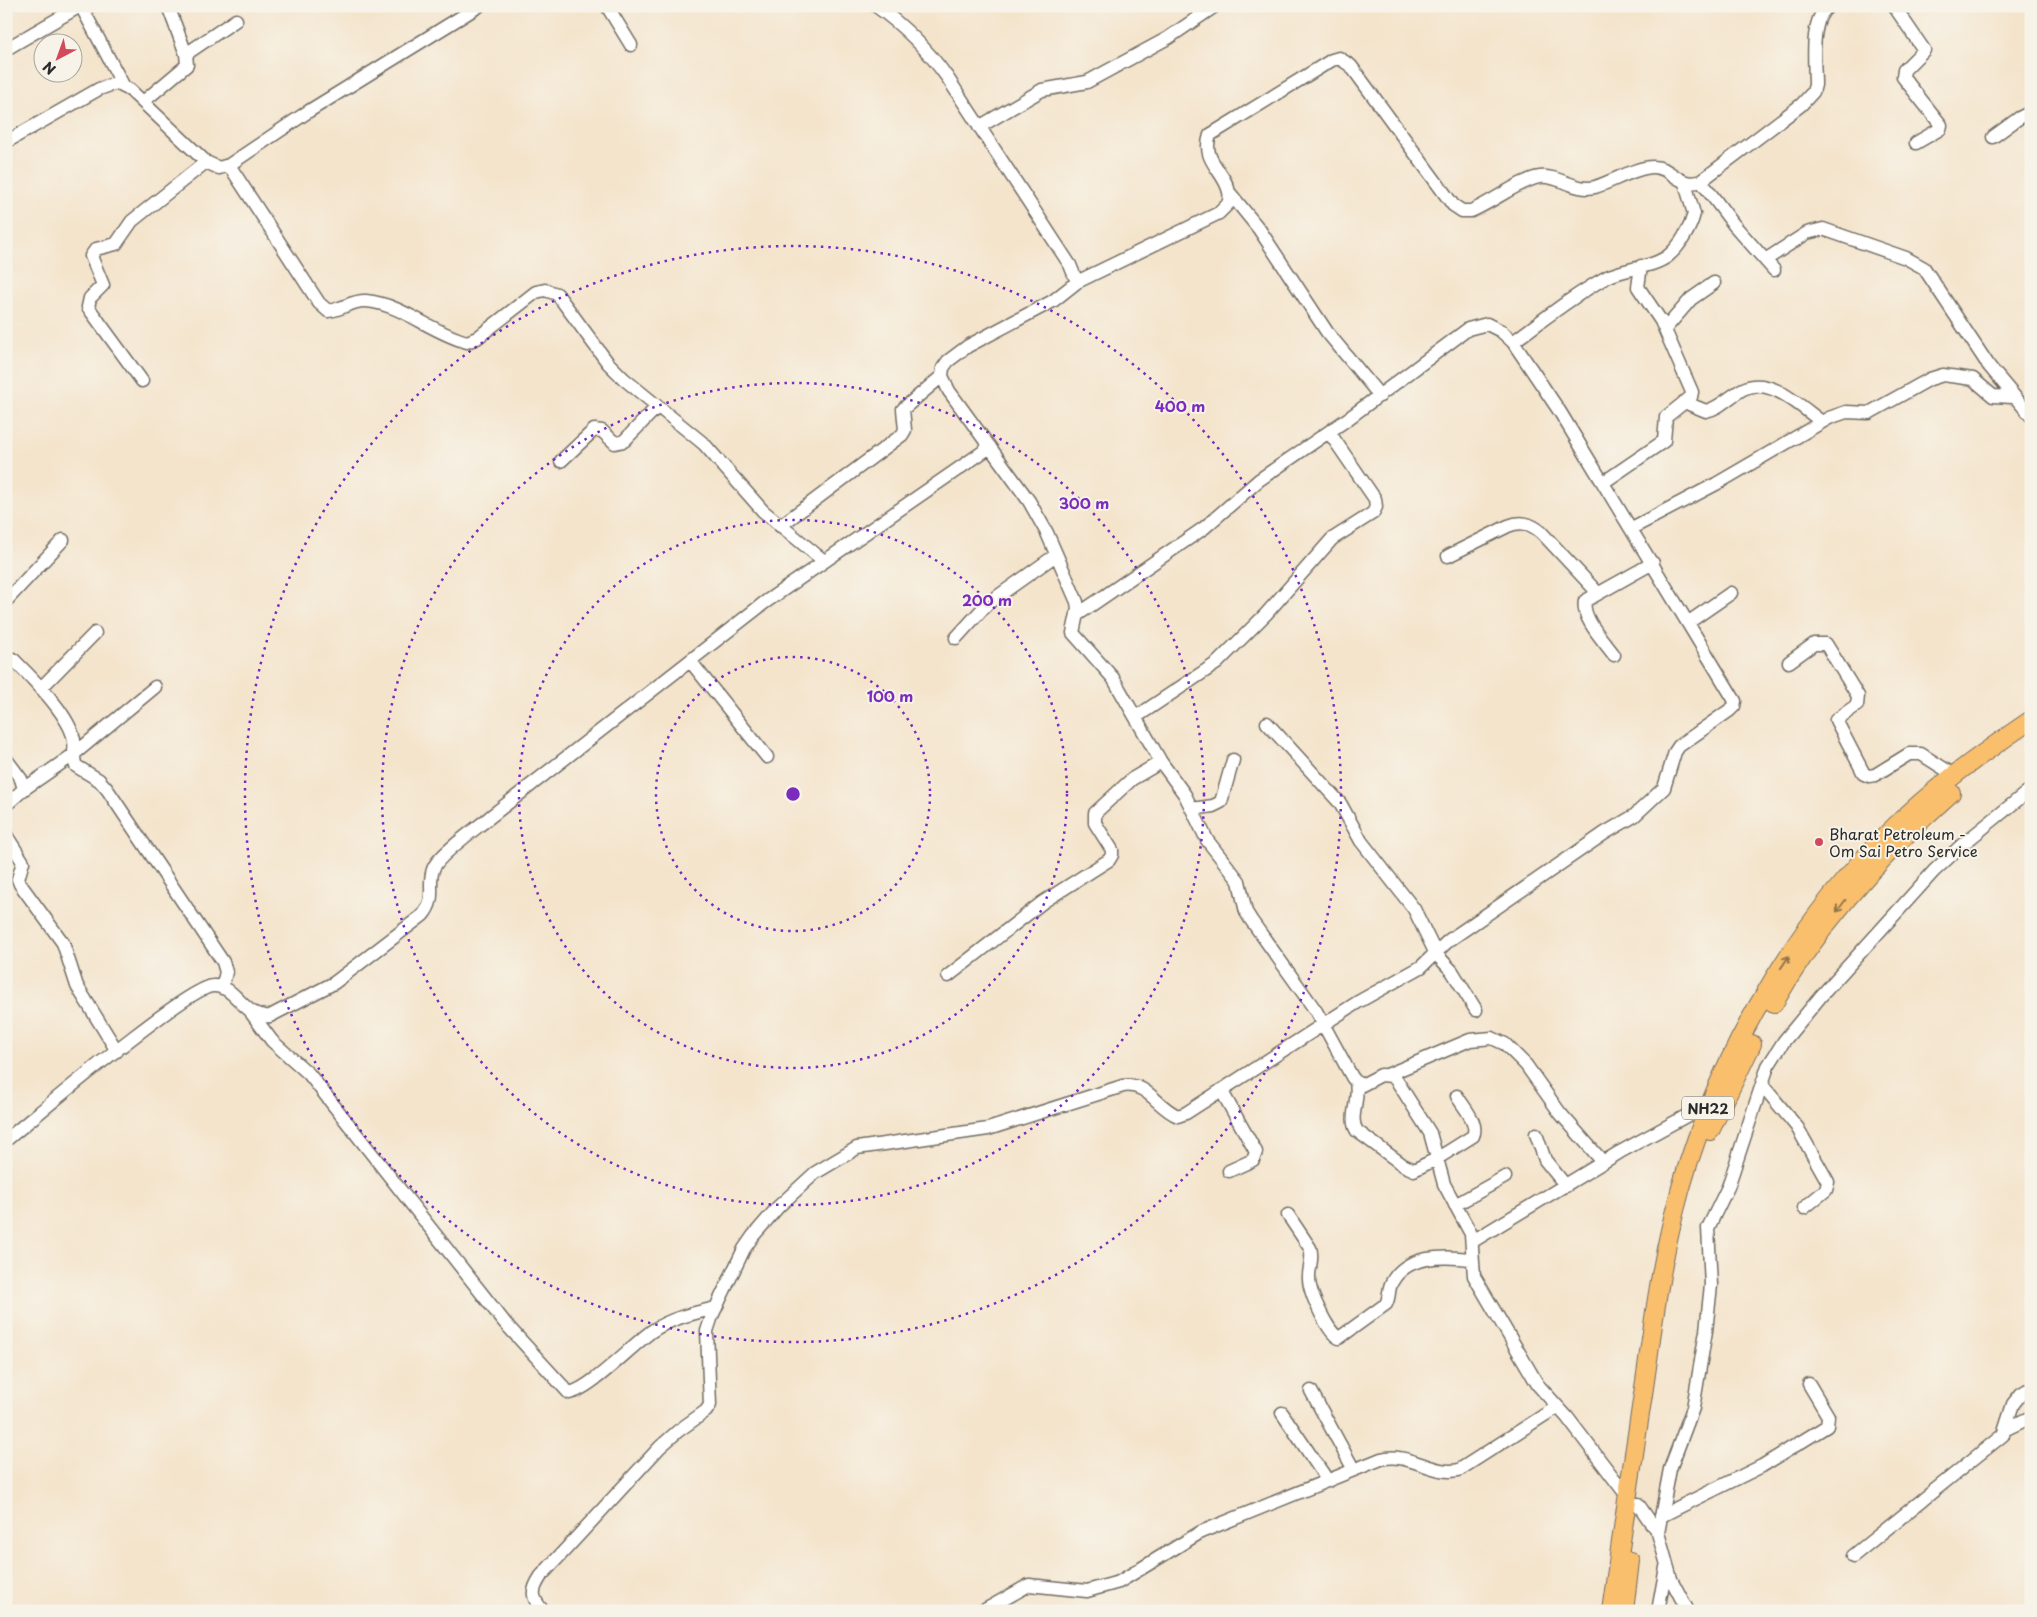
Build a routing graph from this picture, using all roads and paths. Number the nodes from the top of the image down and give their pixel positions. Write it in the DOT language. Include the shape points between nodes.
graph roads {
  1 [pos="81,6"];
  2 [pos="168,6"];
  3 [pos="479,6"];
  4 [pos="607,6"];
  5 [pos="876,6"];
  6 [pos="1215,6"];
  7 [pos="1829,6"];
  8 [pos="1894,6"];
  9 [pos="236,20"];
  10 [pos="631,45"];
  11 [pos="6,49"];
  12 [pos="186,54"];
  13 [pos="123,85"];
  14 [pos="143,102"];
  15 [pos="2031,112"];
  16 [pos="979,127"];
  17 [pos="1993,137"];
  18 [pos="6,142"];
  19 [pos="1916,143"];
  20 [pos="206,162"];
  21 [pos="229,164"];
  22 [pos="1702,181"];
  23 [pos="1685,183"];
  24 [pos="1229,192"];
  25 [pos="1641,266"];
  26 [pos="1077,282"];
  27 [pos="1714,283"];
  28 [pos="1665,329"];
  29 [pos="1513,342"];
  30 [pos="942,376"];
  31 [pos="142,381"];
  32 [pos="1380,396"];
  33 [pos="2013,397"];
  34 [pos="1684,402"];
  35 [pos="657,407"];
  36 [pos="2031,416"];
  37 [pos="1822,422"];
  38 [pos="1329,432"];
  39 [pos="990,447"];
  40 [pos="561,462"];
  41 [pos="1604,482"];
  42 [pos="780,526"];
  43 [pos="1632,528"];
  44 [pos="63,540"];
  45 [pos="1056,556"];
  46 [pos="1448,556"];
  47 [pos="824,561"];
  48 [pos="1653,563"];
  49 [pos="1597,592"];
  50 [pos="1731,593"];
  51 [pos="6,601"];
  52 [pos="1077,615"];
  53 [pos="1688,622"];
  54 [pos="96,633"];
  55 [pos="956,638"];
  56 [pos="1614,655"];
  57 [pos="13,659"];
  58 [pos="691,662"];
  59 [pos="1789,662"];
  60 [pos="155,687"];
  61 [pos="41,688"];
  62 [pos="1136,717"];
  63 [pos="2031,720"];
  64 [pos="1267,723"];
  65 [pos="2031,732"];
  66 [pos="72,755"];
  67 [pos="767,757"];
  68 [pos="6,759"];
  69 [pos="1233,760"];
  70 [pos="1161,762"];
  71 [pos="1954,775"];
  72 [pos="24,789"];
  73 [pos="2031,789"];
  74 [pos="6,805"];
  75 [pos="1192,809"];
  76 [pos="6,836"];
  77 [pos="1436,954"];
  78 [pos="948,976"];
  79 [pos="222,988"];
  80 [pos="1476,1010"];
  81 [pos="250,1012"];
  82 [pos="1324,1024"];
  83 [pos="117,1051"];
  84 [pos="1388,1075"];
  85 [pos="1356,1082"];
  86 [pos="1763,1086"];
  87 [pos="1221,1090"];
  88 [pos="1457,1096"];
  89 [pos="1710,1103"];
  90 [pos="1536,1134"];
  91 [pos="6,1140"];
  92 [pos="1438,1158"];
  93 [pos="1603,1162"];
  94 [pos="1229,1170"];
  95 [pos="1504,1177"];
  96 [pos="1566,1186"];
  97 [pos="1455,1205"];
  98 [pos="1804,1208"];
  99 [pos="1288,1215"];
  100 [pos="1472,1241"];
  101 [pos="1471,1259"];
  102 [pos="716,1308"];
  103 [pos="1808,1384"];
  104 [pos="2031,1388"];
  105 [pos="1311,1391"];
  106 [pos="1557,1407"];
  107 [pos="1282,1413"];
  108 [pos="2031,1417"];
  109 [pos="2006,1429"];
  110 [pos="1354,1470"];
  111 [pos="1328,1480"];
  112 [pos="1633,1501"];
  113 [pos="1661,1516"];
  114 [pos="1658,1533"];
  115 [pos="1853,1556"];
  116 [pos="1666,1562"];
  117 [pos="543,1611"];
  118 [pos="982,1611"];
  119 [pos="1611,1611"];
  120 [pos="1624,1611"];
  121 [pos="1658,1611"];
  122 [pos="1688,1611"];
  1 -- 11 [label="street"];
  1 -- 13 [label="street"];
  2 -- 12 [label="street"];
  3 -- 21 [label="street" via="309,110"];
  4 -- 10 [label="street"];
  5 -- 16 [label="street" via="926,49"];
  6 -- 16 [label="street" via="1172,35 1087,82 1042,90"];
  7 -- 22 [label="street" via="1822,12 1816,26 1813,92 1801,105"];
  8 -- 19 [label="street" via="1924,50 1904,70 1903,77 1942,125"];
  9 -- 12 [label="street"];
  12 -- 14 [label="street" via="187,65"];
  13 -- 14 [label="street"];
  13 -- 18 [label="street" via="116,83 98,89"];
  14 -- 20 [label="street"];
  15 -- 17 [label="street"];
  16 -- 26 [label="street" via="1070,265"];
  20 -- 21 [label="street" via="219,168"];
  20 -- 31 [label="street" via="132,221 116,244 96,249 91,256 103,285 90,298 88,307"];
  21 -- 35 [label="street" via="323,308 334,310 357,301 374,302 467,342 477,338 528,296 545,290 552,292 561,299 608,363 632,388"];
  22 -- 23 [label="street"];
  22 -- 33 [label="street" via="1769,265 1807,233 1823,229 1916,263 1931,276"];
  23 -- 24 [label="street" via="1653,167 1586,188 1554,178 1537,177 1481,207 1462,212 1446,198 1351,66 1339,58 1210,135 1206,145 1209,156"];
  23 -- 25 [label="street" via="1693,207 1692,222 1681,242 1668,256"];
  24 -- 26 [label="street" via="1228,204 1207,221"];
  24 -- 32 [label="street" via="1259,229 1327,332"];
  25 -- 28 [label="street" via="1638,287"];
  25 -- 29 [label="street" via="1618,272 1598,283"];
  26 -- 30 [label="street" via="1053,301 957,354 943,368"];
  27 -- 28 [label="street" via="1691,298"];
  28 -- 34 [label="street" via="1691,387 1691,397"];
  29 -- 32 [label="street" via="1487,324 1468,329"];
  29 -- 41 [label="street"];
  30 -- 39 [label="street" via="948,391"];
  30 -- 42 [label="street" via="903,409 905,430 902,435"];
  32 -- 38 [label="street"];
  33 -- 36 [label="street"];
  33 -- 37 [label="street" via="1993,396 1973,379 1943,375 1869,413 1846,412"];
  34 -- 37 [label="street" via="1706,411 1743,389 1766,386"];
  34 -- 41 [label="street" via="1666,418 1666,436 1660,446"];
  35 -- 40 [label="street" via="624,441 615,443 602,431 594,430"];
  35 -- 42 [label="street" via="704,444 753,501"];
  37 -- 43 [label="street" via="1724,480"];
  38 -- 52 [label="street" via="1259,480 1199,532"];
  38 -- 62 [label="street" via="1375,499 1373,513 1332,539 1217,664"];
  39 -- 45 [label="street" via="1029,500"];
  39 -- 47 [label="street"];
  41 -- 43 [label="street"];
  42 -- 47 [label="street"];
  43 -- 48 [label="street"];
  44 -- 51 [label="street"];
  45 -- 52 [label="street" via="1077,602"];
  45 -- 55 [label="street" via="987,604"];
  46 -- 49 [label="street" via="1508,526 1530,524"];
  47 -- 58 [label="street" via="764,603"];
  48 -- 49 [label="street"];
  48 -- 53 [label="street"];
  49 -- 56 [label="street" via="1585,601 1584,611"];
  50 -- 53 [label="street"];
  52 -- 62 [label="street" via="1073,633 1113,678"];
  53 -- 77 [label="street" via="1733,694 1734,706 1679,746 1664,788 1634,816 1448,941"];
  54 -- 61 [label="street"];
  57 -- 61 [label="street"];
  58 -- 67 [label="street"];
  58 -- 81 [label="street" via="554,766 446,854 434,868 429,908 422,916 339,980 270,1016 260,1017"];
  59 -- 71 [label="street" via="1814,644 1826,644 1858,696 1857,705 1836,720 1864,774 1875,775 1915,753"];
  60 -- 66 [label="street"];
  61 -- 66 [label="street" via="73,734"];
  62 -- 70 [label="street"];
  63 -- 71 [label="highway, NH22"];
  64 -- 77 [label="street" via="1340,803 1361,841 1414,909"];
  65 -- 112 [label="highway, NH22, one-way" via="1967,780 1875,865 1816,939 1757,1032 1712,1126 1691,1192 1669,1292"];
  66 -- 72 [label="street"];
  66 -- 79 [label="street" via="76,766 107,789 186,904 225,967"];
  68 -- 72 [label="street" via="21,779"];
  69 -- 75 [label="street" via="1221,802"];
  70 -- 75 [label="street"];
  70 -- 78 [label="street" via="1125,784 1095,813 1095,823 1112,850 1109,860 1043,902"];
  89 -- 71 [label="highway, NH22, one-way" via="1778,973 1836,892 1890,831"];
  72 -- 74 [label="street"];
  73 -- 86 [label="street" via="1934,871 1821,996 1775,1053"];
  75 -- 82 [label="street" via="1207,840 1238,881 1246,912"];
  76 -- 83 [label="street" via="23,862 18,879 20,884 63,943 77,986"];
  77 -- 80 [label="street" via="1448,966"];
  77 -- 82 [label="street" via="1421,967"];
  79 -- 81 [label="street"];
  79 -- 83 [label="street" via="212,986 187,998"];
  81 -- 102 [label="street" via="272,1041 309,1074 500,1316 570,1392 584,1387 653,1330 676,1318"];
  82 -- 85 [label="street"];
  82 -- 87 [label="street"];
  83 -- 91 [label="street"];
  84 -- 85 [label="street" via="1381,1075 1367,1084"];
  84 -- 92 [label="street" via="1397,1081 1430,1133"];
  84 -- 93 [label="street" via="1470,1040 1492,1038 1505,1044 1526,1065 1560,1113"];
  85 -- 92 [label="street" via="1358,1101 1352,1120 1356,1131 1414,1170"];
  86 -- 98 [label="street" via="1797,1127 1828,1182 1826,1190"];
  86 -- 113 [label="street" via="1728,1187 1708,1228 1711,1284 1706,1331 1693,1408 1670,1469"];
  87 -- 94 [label="street" via="1256,1152 1248,1163"];
  87 -- 102 [label="street" via="1178,1116 1139,1086 1123,1086 988,1129 857,1148 815,1173 763,1223 744,1248"];
  88 -- 92 [label="street" via="1476,1131 1469,1140"];
  89 -- 93 [label="street"];
  89 -- 112 [label="highway, NH22" via="1673,1216 1658,1291"];
  90 -- 96 [label="street" via="1545,1160"];
  92 -- 97 [label="street" via="1444,1184"];
  93 -- 96 [label="street"];
  95 -- 97 [label="street"];
  96 -- 100 [label="street"];
  97 -- 100 [label="street"];
  99 -- 101 [label="street" via="1310,1248 1310,1288 1329,1329 1339,1338 1386,1304 1395,1278 1414,1264 1435,1257"];
  100 -- 101 [label="street"];
  101 -- 106 [label="street" via="1474,1276 1515,1349"];
  102 -- 117 [label="street" via="707,1331 710,1405 660,1447 541,1576 532,1590 533,1598"];
  103 -- 113 [label="street" via="1828,1416 1827,1426 1762,1466"];
  104 -- 109 [label="street" via="2013,1404"];
  105 -- 110 [label="street"];
  106 -- 110 [label="street" via="1459,1470 1444,1471 1389,1457"];
  106 -- 112 [label="street"];
  107 -- 111 [label="street"];
  108 -- 109 [label="street"];
  109 -- 115 [label="street" via="2004,1435 1972,1462"];
  110 -- 111 [label="street"];
  111 -- 118 [label="street" via="1201,1532 1119,1582 1087,1591 1029,1585"];
  112 -- 114 [label="street"];
  112 -- 119 [label="highway, NH22"];
  112 -- 120 [label="highway, NH22"];
  113 -- 114 [label="street"];
  114 -- 116 [label="street"];
  116 -- 121 [label="street"];
  116 -- 122 [label="street" via="1674,1587"];
}
